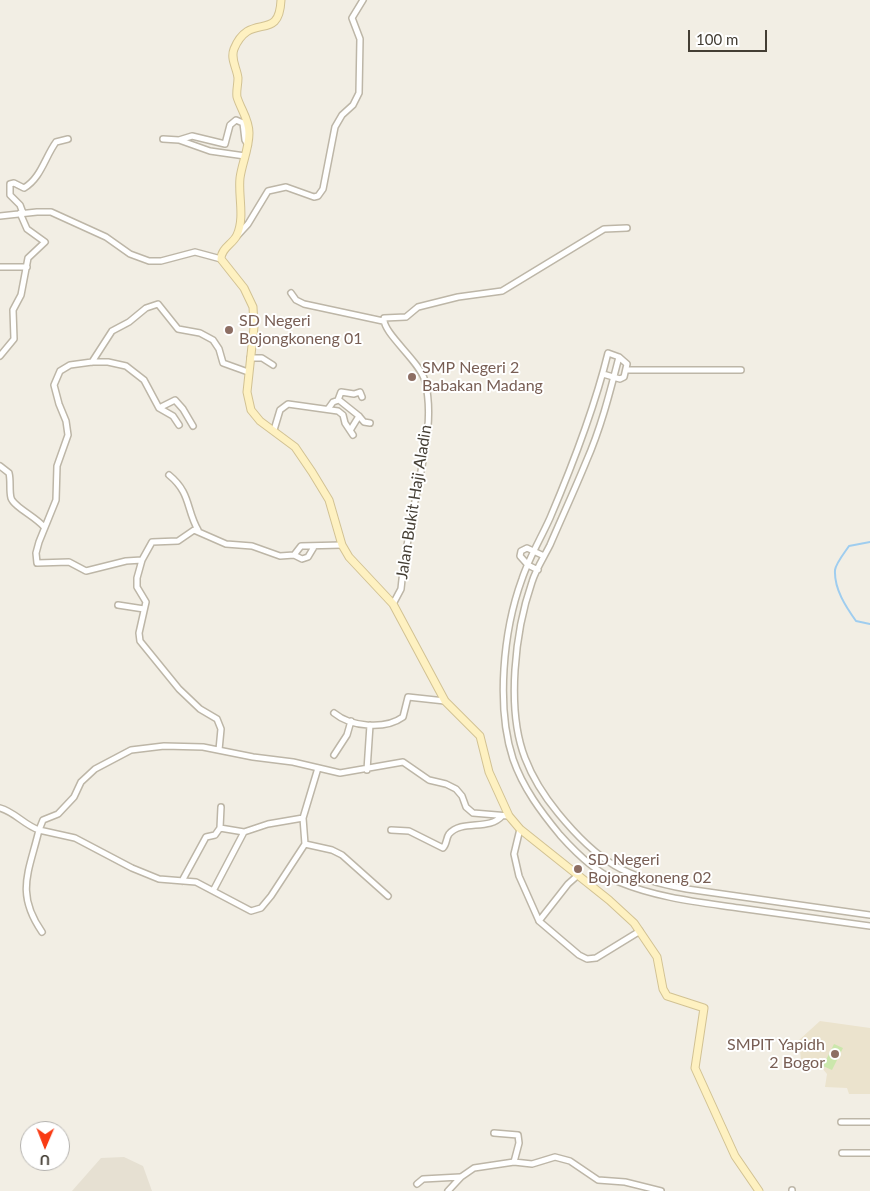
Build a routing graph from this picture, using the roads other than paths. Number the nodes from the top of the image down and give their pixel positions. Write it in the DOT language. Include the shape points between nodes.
graph roads {
  1 [pos="281,0"];
  2 [pos="363,0"];
  3 [pos="68,139"];
  4 [pos="163,139"];
  5 [pos="178,140"];
  6 [pos="248,145"];
  7 [pos="245,156"];
  8 [pos="21,213"];
  9 [pos="0,216"];
  10 [pos="627,228"];
  11 [pos="237,236"];
  12 [pos="220,259"];
  13 [pos="0,267"];
  14 [pos="27,267"];
  15 [pos="291,294"];
  16 [pos="383,321"];
  17 [pos="0,356"];
  18 [pos="619,357"];
  19 [pos="249,358"];
  20 [pos="92,362"];
  21 [pos="273,365"];
  22 [pos="627,370"];
  23 [pos="741,370"];
  24 [pos="248,372"];
  25 [pos="603,374"];
  26 [pos="614,378"];
  27 [pos="362,396"];
  28 [pos="338,400"];
  29 [pos="158,408"];
  30 [pos="328,409"];
  31 [pos="359,416"];
  32 [pos="370,423"];
  33 [pos="178,425"];
  34 [pos="193,426"];
  35 [pos="274,430"];
  36 [pos="0,466"];
  37 [pos="169,475"];
  38 [pos="44,527"];
  39 [pos="198,530"];
  40 [pos="342,545"];
  41 [pos="314,547"];
  42 [pos="535,551"];
  43 [pos="294,555"];
  44 [pos="544,556"];
  45 [pos="142,560"];
  46 [pos="528,565"];
  47 [pos="538,570"];
  48 [pos="393,604"];
  49 [pos="118,605"];
  50 [pos="144,609"];
  51 [pos="445,701"];
  52 [pos="334,713"];
  53 [pos="351,722"];
  54 [pos="370,725"];
  55 [pos="218,750"];
  56 [pos="334,755"];
  57 [pos="318,768"];
  58 [pos="367,770"];
  59 [pos="221,807"];
  60 [pos="0,808"];
  61 [pos="506,816"];
  62 [pos="303,818"];
  63 [pos="220,828"];
  64 [pos="520,829"];
  65 [pos="39,830"];
  66 [pos="391,830"];
  67 [pos="244,832"];
  68 [pos="305,844"];
  69 [pos="577,876"];
  70 [pos="182,881"];
  71 [pos="213,890"];
  72 [pos="388,896"];
  73 [pos="870,915"];
  74 [pos="539,921"];
  75 [pos="870,926"];
  76 [pos="640,931"];
  77 [pos="42,932"];
  78 [pos="841,1122"];
  79 [pos="870,1122"];
  80 [pos="494,1133"];
  81 [pos="842,1152"];
  82 [pos="870,1153"];
  83 [pos="514,1162"];
  84 [pos="461,1177"];
  85 [pos="416,1184"];
  86 [pos="650,1189"];
  87 [pos="448,1191"];
  88 [pos="660,1191"];
  89 [pos="759,1191"];
  1 -- 6 [label="street" via="276,21 247,30 232,53 238,79 237,96 248,120"];
  2 -- 11 [label="street" via="352,18 360,39 359,93 335,127 323,189 314,197 286,187 268,191"];
  3 -- 8 [label="street" via="56,142 29,185 24,188 10,184 10,196 20,205"];
  4 -- 5 [label="street"];
  5 -- 6 [label="street" via="192,136 225,144 230,125 236,120 243,123"];
  5 -- 7 [label="street" via="210,151"];
  6 -- 7 [label="street"];
  7 -- 11 [label="street" via="240,178 241,217"];
  8 -- 9 [label="street"];
  8 -- 12 [label="street" via="51,212 149,261 195,252"];
  8 -- 14 [label="street" via="27,229 45,241 30,255"];
  10 -- 16 [label="street" via="604,229 502,291 418,307 406,317 386,317"];
  11 -- 12 [label="street"];
  12 -- 19 [label="street" via="244,288 253,306 254,327"];
  13 -- 14 [label="street"];
  14 -- 17 [label="street" via="21,295 13,310 14,339"];
  15 -- 16 [label="street" via="304,304"];
  16 -- 48 [label="street, Jalan Bukit Haji Aladin" via="420,370 425,381 428,418 401,589"];
  18 -- 22 [label="street" via="627,364"];
  18 -- 25 [label="street" via="608,354"];
  18 -- 26 [label="street"];
  19 -- 21 [label="street" via="262,358"];
  19 -- 24 [label="street"];
  20 -- 24 [label="street" via="112,331 146,308 158,304 178,330 208,336 219,349 224,363"];
  20 -- 29 [label="street" via="121,364 138,374"];
  20 -- 38 [label="street" via="63,369 55,380 68,432 57,466 56,500"];
  22 -- 23 [label="street"];
  22 -- 26 [label="street" via="624,377"];
  24 -- 35 [label="street" via="249,404 260,421"];
  25 -- 26 [label="street"];
  25 -- 42 [label="street" via="576,456"];
  26 -- 44 [label="street" via="587,460"];
  27 -- 28 [label="street" via="360,392 341,392"];
  28 -- 30 [label="street"];
  28 -- 31 [label="street"];
  29 -- 33 [label="street" via="173,416"];
  29 -- 34 [label="street" via="175,400"];
  30 -- 31 [label="street" via="341,412 352,432"];
  30 -- 35 [label="street" via="285,405 280,410"];
  31 -- 32 [label="street" via="365,423"];
  35 -- 40 [label="street" via="295,447 329,500"];
  36 -- 38 [label="street" via="9,473 15,504 33,515"];
  37 -- 39 [label="street" via="188,498"];
  38 -- 45 [label="street" via="36,553 37,562 69,562 86,571"];
  39 -- 43 [label="street" via="226,544 252,546 280,556"];
  39 -- 45 [label="street" via="178,541 152,542"];
  40 -- 41 [label="street"];
  40 -- 48 [label="street" via="353,562"];
  41 -- 43 [label="street" via="299,547"];
  41 -- 43 [label="street" via="306,559"];
  42 -- 44 [label="street"];
  42 -- 46 [label="street"];
  42 -- 46 [label="street" via="521,550 520,556"];
  44 -- 47 [label="street"];
  45 -- 50 [label="street" via="137,583 146,602"];
  46 -- 47 [label="street"];
  46 -- 75 [label="street" via="514,602 509,628 505,720 513,759 530,796 569,844 593,866 617,881 654,895"];
  47 -- 73 [label="street" via="532,581 520,629 514,686 516,718 524,756 540,791 576,836 599,857 622,871 657,884"];
  48 -- 51 [label="street"];
  49 -- 50 [label="street"];
  50 -- 55 [label="street" via="140,641 179,690 217,719 221,729"];
  51 -- 54 [label="street" via="408,697 404,714 398,721"];
  51 -- 61 [label="street" via="480,736 489,772"];
  52 -- 53 [label="street"];
  53 -- 54 [label="street"];
  53 -- 56 [label="street"];
  54 -- 58 [label="street"];
  55 -- 57 [label="street"];
  55 -- 65 [label="street" via="164,746 126,752 99,766 85,778 70,802 58,814 43,820"];
  57 -- 58 [label="street" via="340,773"];
  57 -- 62 [label="street"];
  58 -- 61 [label="street" via="403,762 429,780 456,789 473,813"];
  59 -- 63 [label="street"];
  60 -- 65 [label="street"];
  61 -- 64 [label="street"];
  61 -- 66 [label="street" via="454,831 449,834 443,848 409,831"];
  62 -- 67 [label="street"];
  62 -- 68 [label="street"];
  63 -- 67 [label="street"];
  63 -- 70 [label="street" via="215,835 206,837"];
  64 -- 69 [label="street"];
  64 -- 74 [label="street" via="514,854 519,876"];
  65 -- 70 [label="street" via="75,838 163,880"];
  65 -- 77 [label="street" via="25,894 28,910"];
  67 -- 71 [label="street"];
  68 -- 71 [label="street" via="261,908 251,912"];
  68 -- 72 [label="street" via="342,855"];
  69 -- 74 [label="street"];
  69 -- 76 [label="street" via="626,914"];
  70 -- 71 [label="street" via="196,882"];
  74 -- 76 [label="street" via="579,955 588,958 596,958"];
  76 -- 89 [label="street" via="659,962 664,993 704,1008 695,1068 735,1156"];
  78 -- 79 [label="street"];
  80 -- 83 [label="street" via="518,1135"];
  81 -- 82 [label="street"];
  83 -- 84 [label="street" via="474,1168"];
  83 -- 86 [label="street" via="532,1164 562,1158 598,1180"];
  84 -- 85 [label="street" via="428,1178"];
  84 -- 87 [label="street"];
  86 -- 88 [label="street"];
}
